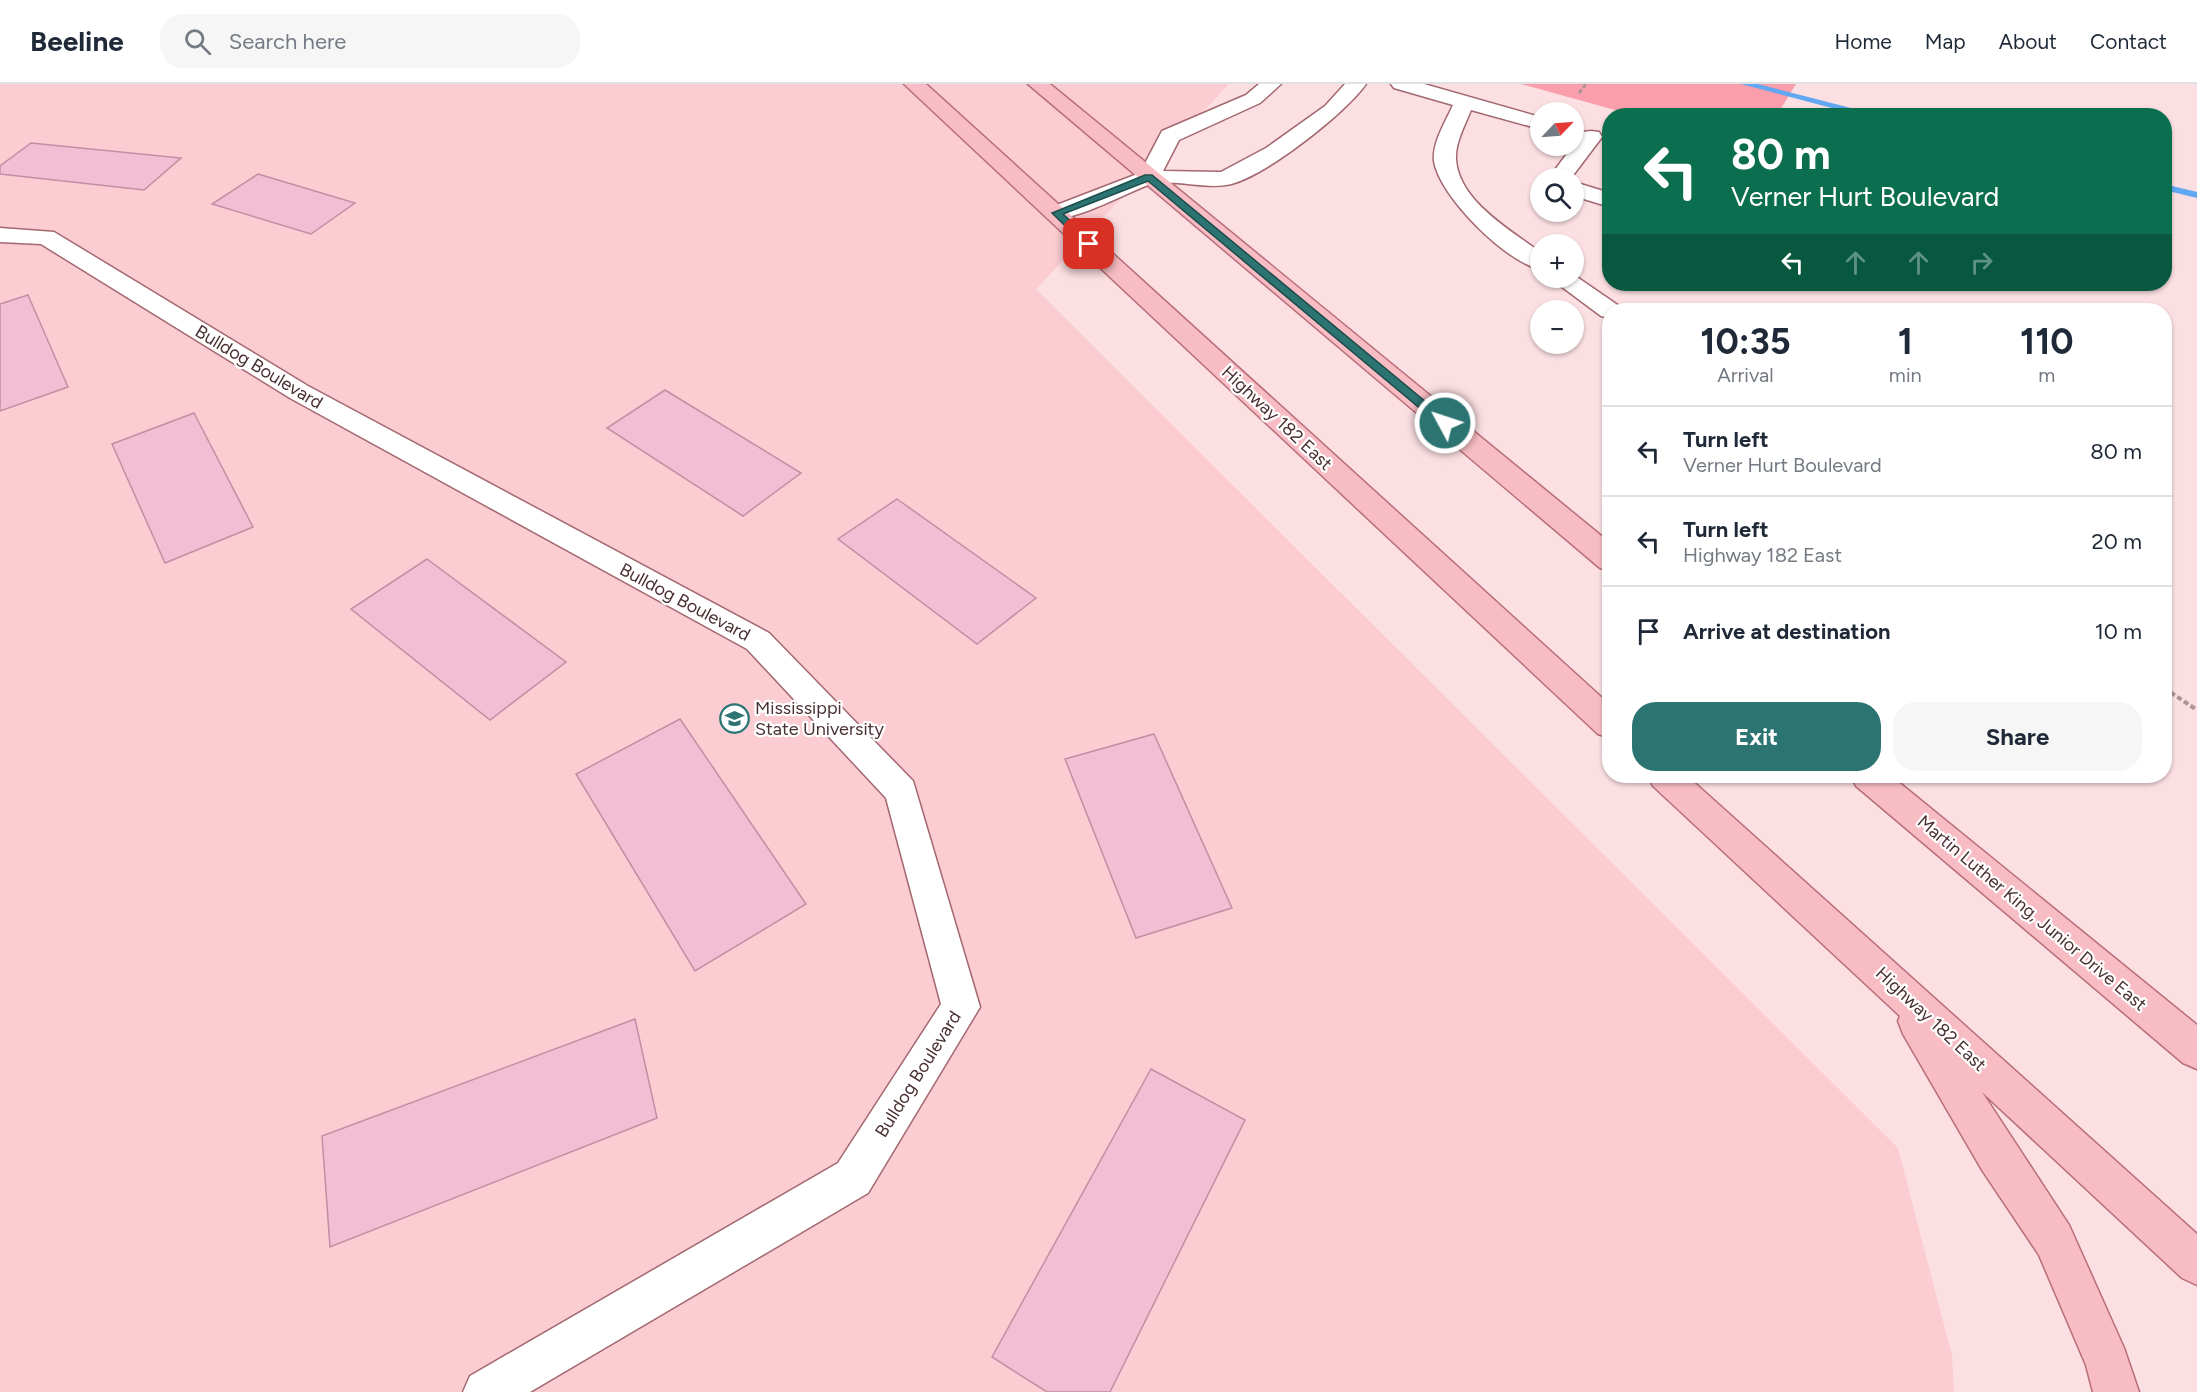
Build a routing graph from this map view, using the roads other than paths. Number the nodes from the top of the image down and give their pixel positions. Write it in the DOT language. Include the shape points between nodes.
graph roads {
  1 [pos="914,84"];
  2 [pos="1038,84"];
  3 [pos="1271,84"];
  4 [pos="1356,84"];
  5 [pos="1401,84"];
  6 [pos="1464,102"];
  7 [pos="1530,120"];
  8 [pos="1591,137"];
  9 [pos="1568,168"];
  10 [pos="1149,177"];
  11 [pos="1584,192"];
  12 [pos="1602,198"];
  13 [pos="1057,213"];
  14 [pos="0,235"];
  15 [pos="1530,255"];
  16 [pos="1577,288"];
  17 [pos="1602,306"];
  18 [pos="1602,553"];
  19 [pos="1602,718"];
  20 [pos="1673,783"];
  21 [pos="1876,783"];
  22 [pos="1898,988"];
  23 [pos="2197,1050"];
  24 [pos="2197,1263"];
  25 [pos="486,1392"];
  26 [pos="2116,1392"];
  1 -- 13 [label="main road, Highway 182 East"];
  2 -- 10 [label="main road"];
  3 -- 10 [label="street" via="1253,99 1170,136"];
  4 -- 10 [label="street" via="1332,110 1274,153 1225,179"];
  5 -- 6 [label="street"];
  6 -- 7 [label="street"];
  6 -- 15 [label="street" via="1445,159 1458,194 1495,231"];
  8 -- 9 [label="street"];
  10 -- 13 [label="street"];
  10 -- 18 [label="main road"];
  11 -- 12 [label="street"];
  13 -- 19 [label="main road, Highway 182 East"];
  14 -- 25 [label="street, Bulldog Boulevard" via="46,237 298,392 758,641 901,791 961,1007 853,1178"];
  16 -- 17 [label="street"];
  20 -- 22 [label="main road, Highway 182 East"];
  21 -- 23 [label="main road, Martin Luther King, Junior Drive East"];
  22 -- 24 [label="main road, Highway 182 East"];
  22 -- 26 [label="main road" via="1997,1155 2054,1240 2108,1364"];
}
